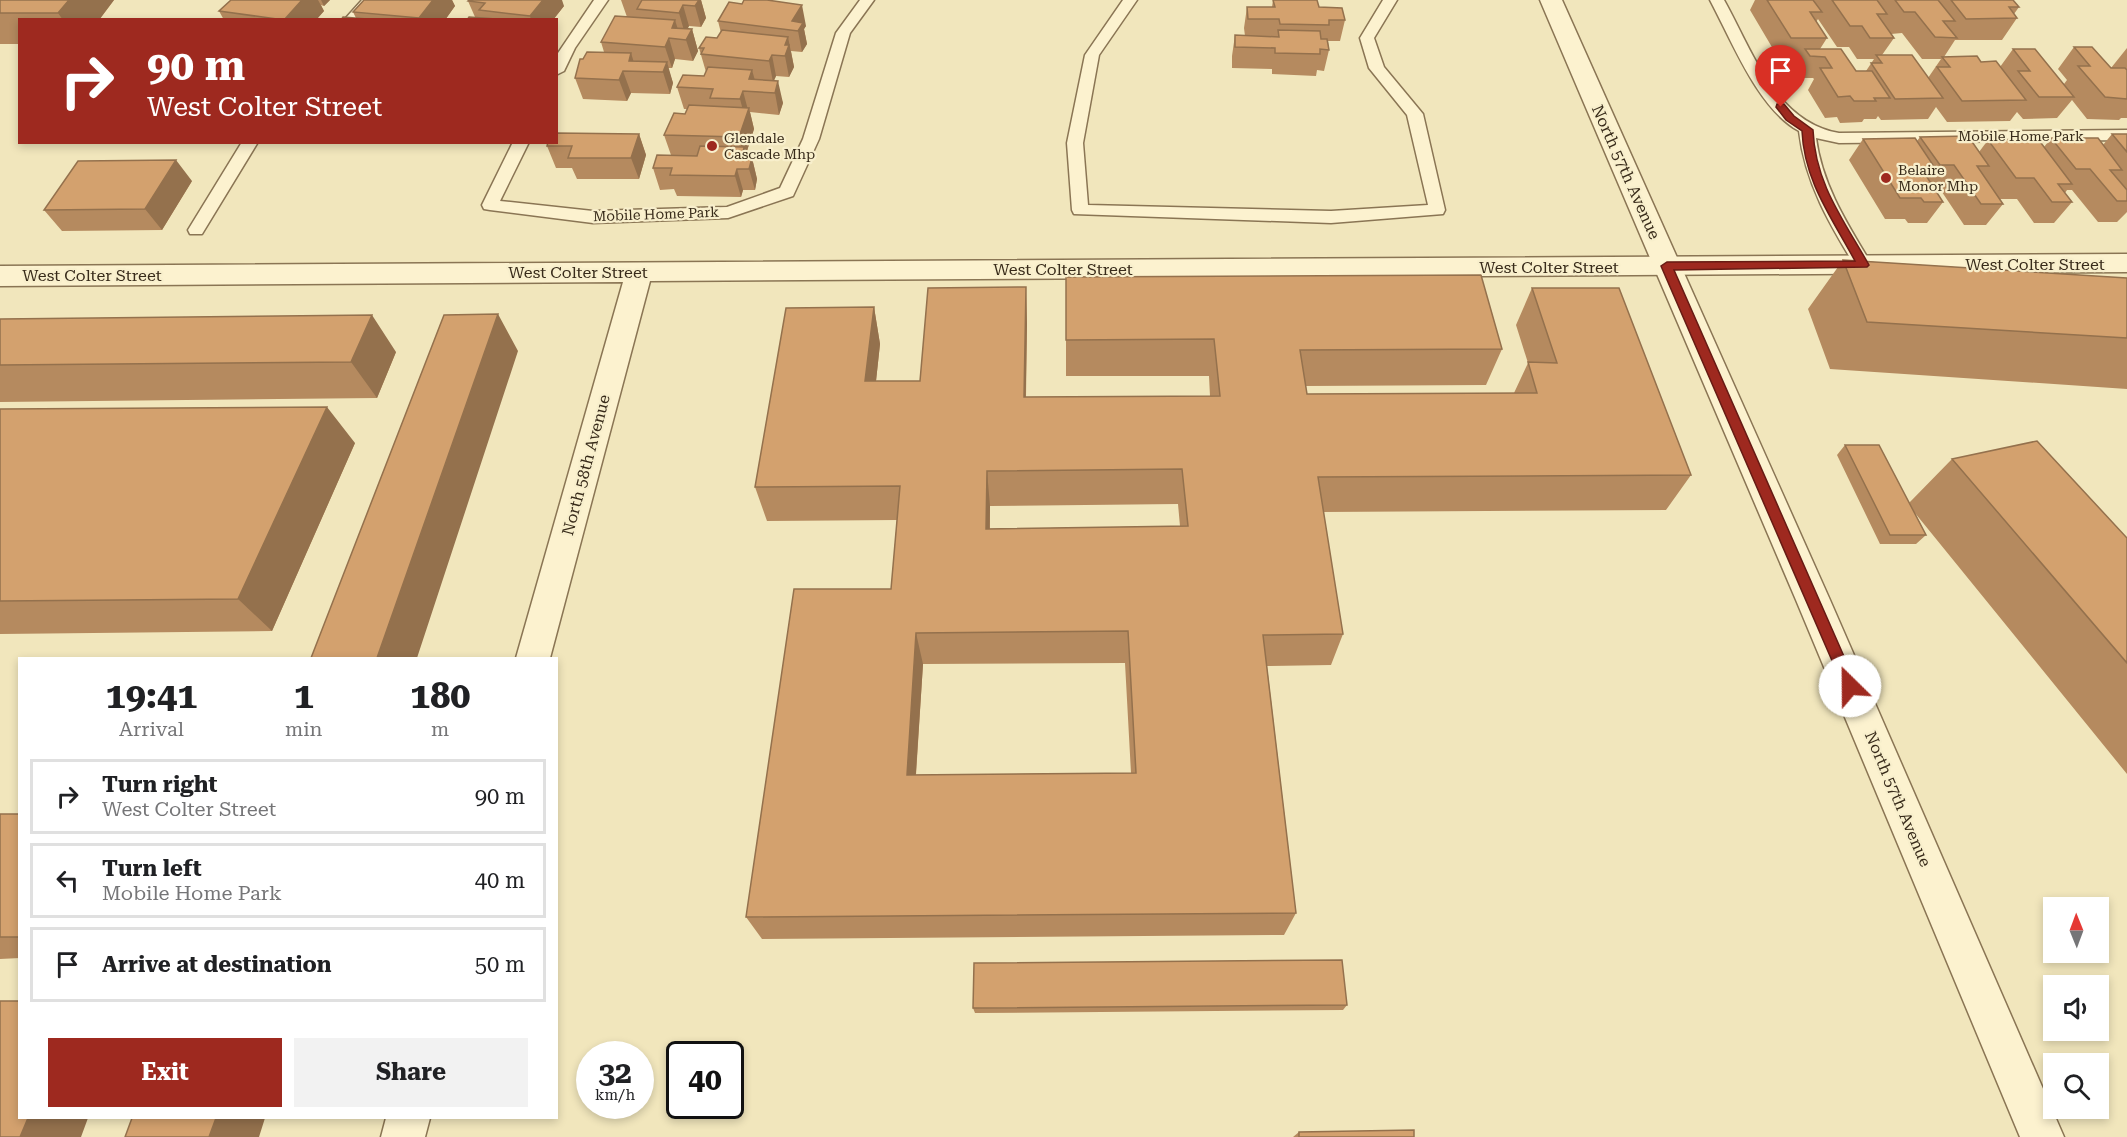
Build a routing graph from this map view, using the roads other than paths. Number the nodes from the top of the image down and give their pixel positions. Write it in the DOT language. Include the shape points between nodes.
graph roads {
  1 [pos="370,0"];
  2 [pos="601,0"];
  3 [pos="867,0"];
  4 [pos="1130,0"];
  5 [pos="1390,0"];
  6 [pos="1551,0"];
  7 [pos="1717,0"];
  8 [pos="353,18"];
  9 [pos="558,68"];
  10 [pos="1808,130"];
  11 [pos="2127,135"];
  12 [pos="249,144"];
  13 [pos="520,144"];
  14 [pos="196,230"];
  15 [pos="2127,263"];
  16 [pos="1863,265"];
  17 [pos="1667,266"];
  18 [pos="639,272"];
  19 [pos="0,276"];
  20 [pos="533,657"];
  21 [pos="408,1119"];
  22 [pos="403,1137"];
  23 [pos="2042,1137"];
  1 -- 8 [label="lane"];
  2 -- 9 [label="lane"];
  3 -- 13 [label="lane, Mobile Home Park" via="843,33 811,139 787,192 728,212 593,218 490,205"];
  4 -- 5 [label="lane" via="1092,55 1075,143 1080,210 1331,217 1437,210 1415,114 1377,68 1367,38"];
  6 -- 17 [label="street, North 57th Avenue"];
  7 -- 10 [label="lane, Mobile Home Park" via="1772,95 1790,118"];
  10 -- 11 [label="lane, Mobile Home Park" via="1839,138"];
  10 -- 16 [label="lane" via="1809,154 1818,183"];
  12 -- 14 [label="lane"];
  15 -- 16 [label="street, West Colter Street"];
  16 -- 17 [label="street, West Colter Street"];
  17 -- 18 [label="street, West Colter Street"];
  17 -- 23 [label="street, North 57th Avenue"];
  18 -- 19 [label="street, West Colter Street"];
  18 -- 20 [label="street, North 58th Avenue"];
  21 -- 22 [label="street"];
}
